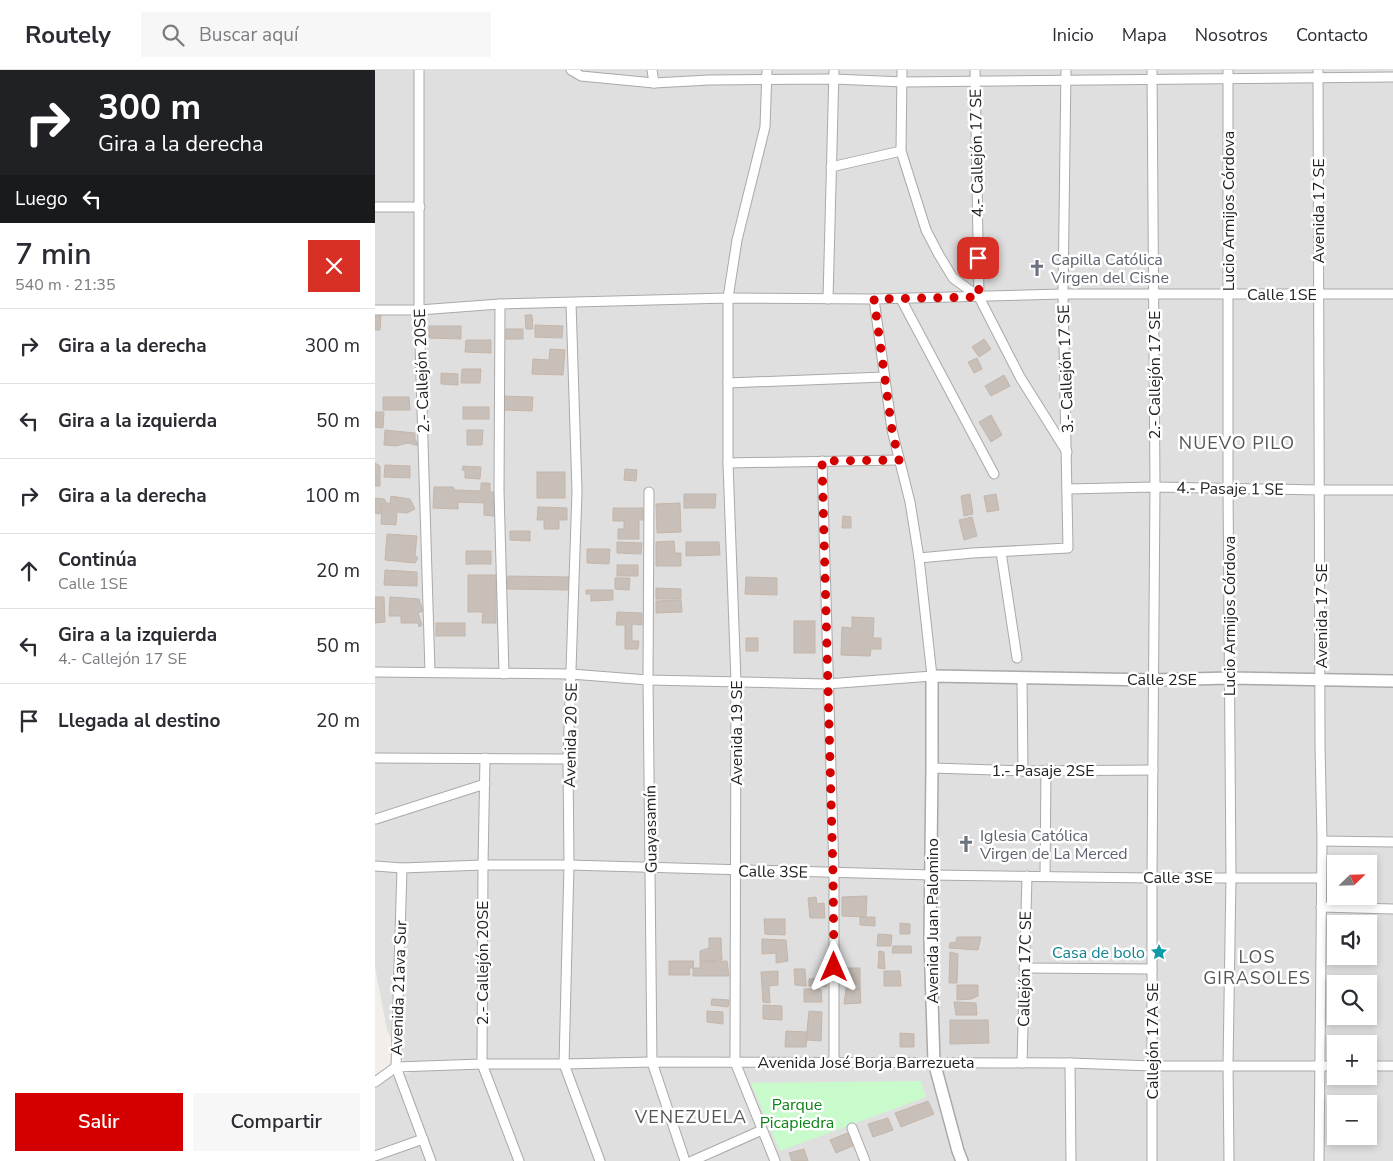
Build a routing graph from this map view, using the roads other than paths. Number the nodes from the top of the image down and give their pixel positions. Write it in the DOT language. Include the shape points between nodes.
graph roads {
  1 [pos="419,70"];
  2 [pos="571,70"];
  3 [pos="652,70"];
  4 [pos="708,70"];
  5 [pos="767,70"];
  6 [pos="902,70"];
  7 [pos="975,70"];
  8 [pos="1066,70"];
  9 [pos="1152,70"];
  10 [pos="1228,74"];
  11 [pos="1318,74"];
  12 [pos="834,75"];
  13 [pos="1393,77"];
  14 [pos="709,80"];
  15 [pos="767,80"];
  16 [pos="1066,80"];
  17 [pos="1152,80"];
  18 [pos="975,81"];
  19 [pos="903,82"];
  20 [pos="654,83"];
  21 [pos="901,151"];
  22 [pos="831,167"];
  23 [pos="375,207"];
  24 [pos="420,207"];
  25 [pos="1063,294"];
  26 [pos="1153,294"];
  27 [pos="1229,294"];
  28 [pos="1318,294"];
  29 [pos="1393,294"];
  30 [pos="979,297"];
  31 [pos="728,298"];
  32 [pos="901,298"];
  33 [pos="828,299"];
  34 [pos="874,299"];
  35 [pos="571,303"];
  36 [pos="500,304"];
  37 [pos="375,310"];
  38 [pos="419,310"];
  39 [pos="885,377"];
  40 [pos="728,383"];
  41 [pos="1067,453"];
  42 [pos="899,460"];
  43 [pos="822,461"];
  44 [pos="727,463"];
  45 [pos="993,474"];
  46 [pos="1155,486"];
  47 [pos="1228,487"];
  48 [pos="1067,489"];
  49 [pos="1320,490"];
  50 [pos="1393,490"];
  51 [pos="649,492"];
  52 [pos="1001,552"];
  53 [pos="919,558"];
  54 [pos="1017,658"];
  55 [pos="375,672"];
  56 [pos="430,672"];
  57 [pos="504,674"];
  58 [pos="571,674"];
  59 [pos="932,676"];
  60 [pos="1021,678"];
  61 [pos="1229,678"];
  62 [pos="1321,679"];
  63 [pos="648,680"];
  64 [pos="1154,680"];
  65 [pos="1393,680"];
  66 [pos="736,682"];
  67 [pos="827,684"];
  68 [pos="375,758"];
  69 [pos="485,758"];
  70 [pos="568,759"];
  71 [pos="933,768"];
  72 [pos="1046,770"];
  73 [pos="1153,770"];
  74 [pos="1023,771"];
  75 [pos="485,784"];
  76 [pos="376,819"];
  77 [pos="1322,841"];
  78 [pos="1393,842"];
  79 [pos="483,865"];
  80 [pos="569,865"];
  81 [pos="375,866"];
  82 [pos="651,867"];
  83 [pos="402,868"];
  84 [pos="737,871"];
  85 [pos="833,873"];
  86 [pos="931,875"];
  87 [pos="1027,876"];
  88 [pos="1045,876"];
  89 [pos="1231,877"];
  90 [pos="1152,878"];
  91 [pos="1321,878"];
  92 [pos="1321,907"];
  93 [pos="1393,908"];
  94 [pos="1024,968"];
  95 [pos="1152,969"];
  96 [pos="652,1062"];
  97 [pos="735,1062"];
  98 [pos="834,1062"];
  99 [pos="934,1062"];
  100 [pos="1070,1062"];
  101 [pos="1022,1063"];
  102 [pos="482,1064"];
  103 [pos="564,1064"];
  104 [pos="1228,1065"];
  105 [pos="1152,1066"];
  106 [pos="1321,1066"];
  107 [pos="1327,1066"];
  108 [pos="1377,1066"];
  109 [pos="1393,1066"];
  110 [pos="396,1067"];
  111 [pos="375,1082"];
  112 [pos="852,1128"];
  113 [pos="762,1130"];
  114 [pos="423,1139"];
  115 [pos="375,1156"];
  116 [pos="431,1161"];
  117 [pos="519,1161"];
  118 [pos="599,1161"];
  119 [pos="685,1161"];
  120 [pos="692,1161"];
  121 [pos="775,1161"];
  122 [pos="865,1161"];
  123 [pos="962,1161"];
  124 [pos="1071,1161"];
  125 [pos="1152,1161"];
  126 [pos="1229,1161"];
  127 [pos="1319,1161"];
  1 -- 24 [label="street, 2.- Callejón 20SE"];
  2 -- 20 [label="street" via="581,76"];
  3 -- 20 [label="street"];
  4 -- 14 [label="street"];
  5 -- 15 [label="street, Avenida 19 SE"];
  6 -- 19 [label="street"];
  7 -- 18 [label="street, 4.- Callejón 17 SE"];
  8 -- 16 [label="street, 3.- Callejón 17 SE"];
  9 -- 17 [label="street, 2.- Callejón 17 SE"];
  10 -- 11 [label="street"];
  10 -- 17 [label="street"];
  10 -- 27 [label="street, Lucio Armijos Córdova"];
  11 -- 13 [label="street"];
  11 -- 28 [label="street, Avenida 17 SE"];
  12 -- 15 [label="street"];
  12 -- 19 [label="street"];
  12 -- 22 [label="street"];
  14 -- 15 [label="street"];
  14 -- 20 [label="street"];
  15 -- 31 [label="street, Avenida 19 SE" via="765,127 737,240"];
  16 -- 17 [label="street"];
  16 -- 18 [label="street"];
  16 -- 25 [label="street, 3.- Callejón 17 SE"];
  17 -- 26 [label="street, 2.- Callejón 17 SE"];
  18 -- 19 [label="street"];
  18 -- 30 [label="street, 4.- Callejón 17 SE"];
  19 -- 21 [label="street"];
  21 -- 22 [label="street"];
  21 -- 30 [label="street" via="926,230 939,255 953,278"];
  22 -- 33 [label="street"];
  23 -- 24 [label="street"];
  24 -- 38 [label="street, 2.- Callejón 20SE"];
  25 -- 26 [label="street, Calle 1SE"];
  25 -- 30 [label="street, Calle 1SE"];
  25 -- 41 [label="street, 3.- Callejón 17 SE"];
  26 -- 27 [label="street, Calle 1SE"];
  26 -- 46 [label="street, 2.- Callejón 17 SE"];
  27 -- 28 [label="street, Calle 1SE"];
  27 -- 47 [label="street, Lucio Armijos Córdova"];
  28 -- 29 [label="street, Calle 1SE"];
  28 -- 49 [label="street, Avenida 17 SE"];
  30 -- 32 [label="street, Calle 1SE"];
  30 -- 41 [label="street" via="1020,377"];
  31 -- 33 [label="street, Calle 1SE"];
  31 -- 35 [label="street, Calle 1SE"];
  31 -- 40 [label="street, Avenida 19 SE"];
  32 -- 34 [label="street, Calle 1SE"];
  32 -- 45 [label="street"];
  33 -- 34 [label="street, Calle 1SE"];
  34 -- 39 [label="street"];
  35 -- 36 [label="street, Calle 1SE"];
  35 -- 58 [label="street, Avenida 20 SE" via="577,491"];
  36 -- 38 [label="street, Calle 1SE"];
  36 -- 57 [label="street" via="499,490"];
  37 -- 38 [label="street, Calle 1SE"];
  38 -- 56 [label="street, 2.- Callejón 20SE"];
  39 -- 40 [label="street"];
  39 -- 42 [label="street"];
  40 -- 44 [label="street, Avenida 19 SE"];
  41 -- 48 [label="street, 3.- Callejón 17 SE"];
  42 -- 43 [label="street"];
  42 -- 53 [label="street"];
  43 -- 44 [label="street"];
  43 -- 67 [label="street"];
  44 -- 66 [label="street, Avenida 19 SE"];
  46 -- 47 [label="street, 4.- Pasaje 1 SE"];
  46 -- 48 [label="street, 4.- Pasaje 1 SE"];
  46 -- 64 [label="street, 2.- Callejón 17 SE"];
  47 -- 49 [label="street, 4.- Pasaje 1 SE"];
  47 -- 61 [label="street, Lucio Armijos Córdova"];
  48 -- 52 [label="street, 3.- Callejón 17 SE" via="1068,548"];
  49 -- 50 [label="street, 4.- Pasaje 1 SE"];
  49 -- 62 [label="street, Avenida 17 SE"];
  51 -- 63 [label="street, Guayasamín"];
  52 -- 53 [label="street"];
  52 -- 54 [label="street"];
  53 -- 59 [label="street"];
  55 -- 56 [label="street"];
  56 -- 57 [label="street"];
  57 -- 58 [label="street"];
  58 -- 63 [label="street"];
  58 -- 70 [label="street, Avenida 20 SE"];
  59 -- 60 [label="street, Calle 2SE"];
  59 -- 67 [label="street"];
  59 -- 71 [label="street, Avenida Juan Palomino"];
  60 -- 64 [label="street, Calle 2SE"];
  60 -- 74 [label="street"];
  61 -- 62 [label="street, Calle 2SE"];
  61 -- 64 [label="street, Calle 2SE"];
  61 -- 89 [label="street, Lucio Armijos Córdova"];
  62 -- 65 [label="street, Calle 2SE"];
  62 -- 77 [label="street, Avenida 17 SE"];
  63 -- 66 [label="street"];
  63 -- 82 [label="street, Guayasamín"];
  64 -- 73 [label="street, Callejón 17A SE"];
  66 -- 67 [label="street"];
  66 -- 84 [label="street, Avenida 19 SE"];
  67 -- 85 [label="street"];
  68 -- 69 [label="street"];
  69 -- 70 [label="street"];
  69 -- 75 [label="street, 2.- Callejón 20SE"];
  70 -- 80 [label="street, Avenida 20 SE"];
  71 -- 74 [label="street, 1.- Pasaje 2SE"];
  71 -- 86 [label="street, Avenida Juan Palomino"];
  72 -- 73 [label="street, 1.- Pasaje 2SE"];
  72 -- 74 [label="street, 1.- Pasaje 2SE"];
  72 -- 88 [label="street"];
  73 -- 90 [label="street, Callejón 17A SE"];
  75 -- 76 [label="street"];
  75 -- 79 [label="street, 2.- Callejón 20SE"];
  77 -- 78 [label="street"];
  77 -- 91 [label="street, Avenida 17 SE"];
  79 -- 80 [label="street, Calle 3SE"];
  79 -- 83 [label="street, Calle 3SE"];
  79 -- 102 [label="street, 2.- Callejón 20SE"];
  80 -- 82 [label="street, Calle 3SE"];
  80 -- 103 [label="street, Avenida 20 SE"];
  81 -- 83 [label="street, Calle 3SE"];
  82 -- 84 [label="street, Calle 3SE"];
  82 -- 96 [label="street, Guayasamín"];
  83 -- 110 [label="street, Avenida 21ava Sur"];
  84 -- 85 [label="street, Calle 3SE"];
  84 -- 97 [label="street, Avenida 19 SE"];
  85 -- 86 [label="street, Calle 3SE"];
  85 -- 98 [label="street"];
  86 -- 87 [label="street, Calle 3SE"];
  86 -- 99 [label="street, Avenida Juan Palomino"];
  87 -- 88 [label="street, Calle 3SE"];
  87 -- 94 [label="street, Callejón 17C SE"];
  88 -- 90 [label="street, Calle 3SE"];
  89 -- 90 [label="street, Calle 3SE"];
  89 -- 91 [label="street, Calle 3SE"];
  89 -- 104 [label="street, Lucio Armijos Córdova"];
  90 -- 95 [label="street, Callejón 17A SE"];
  91 -- 92 [label="street, Avenida 17 SE"];
  92 -- 93 [label="street"];
  92 -- 106 [label="street, Avenida 17 SE"];
  94 -- 95 [label="street"];
  94 -- 101 [label="street, Callejón 17C SE"];
  95 -- 105 [label="street, Callejón 17A SE"];
  96 -- 97 [label="street, Avenida José Borja Barrezueta"];
  96 -- 103 [label="street, Avenida José Borja Barrezueta"];
  96 -- 119 [label="street, Guayasamín"];
  97 -- 98 [label="street, Avenida José Borja Barrezueta"];
  97 -- 113 [label="street, Avenida 19 SE"];
  98 -- 99 [label="street, Avenida José Borja Barrezueta"];
  99 -- 101 [label="street, Avenida José Borja Barrezueta"];
  99 -- 123 [label="street, Avenida Juan Palomino"];
  100 -- 101 [label="street, Avenida José Borja Barrezueta"];
  100 -- 105 [label="street, Avenida José Borja Barrezueta"];
  100 -- 124 [label="street"];
  102 -- 103 [label="street, Avenida José Borja Barrezueta"];
  102 -- 110 [label="street, Avenida José Borja Barrezueta"];
  102 -- 117 [label="street, 2.- Callejón 20SE"];
  103 -- 118 [label="street, Avenida 20 SE"];
  104 -- 105 [label="street, Avenida José Borja Barrezueta"];
  104 -- 106 [label="street, Avenida José Borja Barrezueta"];
  104 -- 126 [label="street, Lucio Armijos Córdova"];
  105 -- 125 [label="street, Callejón 17A SE"];
  106 -- 107 [label="street, Avenida José Borja Barrezueta"];
  106 -- 127 [label="street, Avenida 17 SE"];
  108 -- 109 [label="street"];
  110 -- 111 [label="street"];
  110 -- 114 [label="street, Avenida 21ava Sur"];
  112 -- 122 [label="street"];
  113 -- 120 [label="street"];
  113 -- 121 [label="street, Avenida 19 SE"];
  114 -- 115 [label="street"];
  114 -- 116 [label="street, Avenida 21ava Sur"];
}
